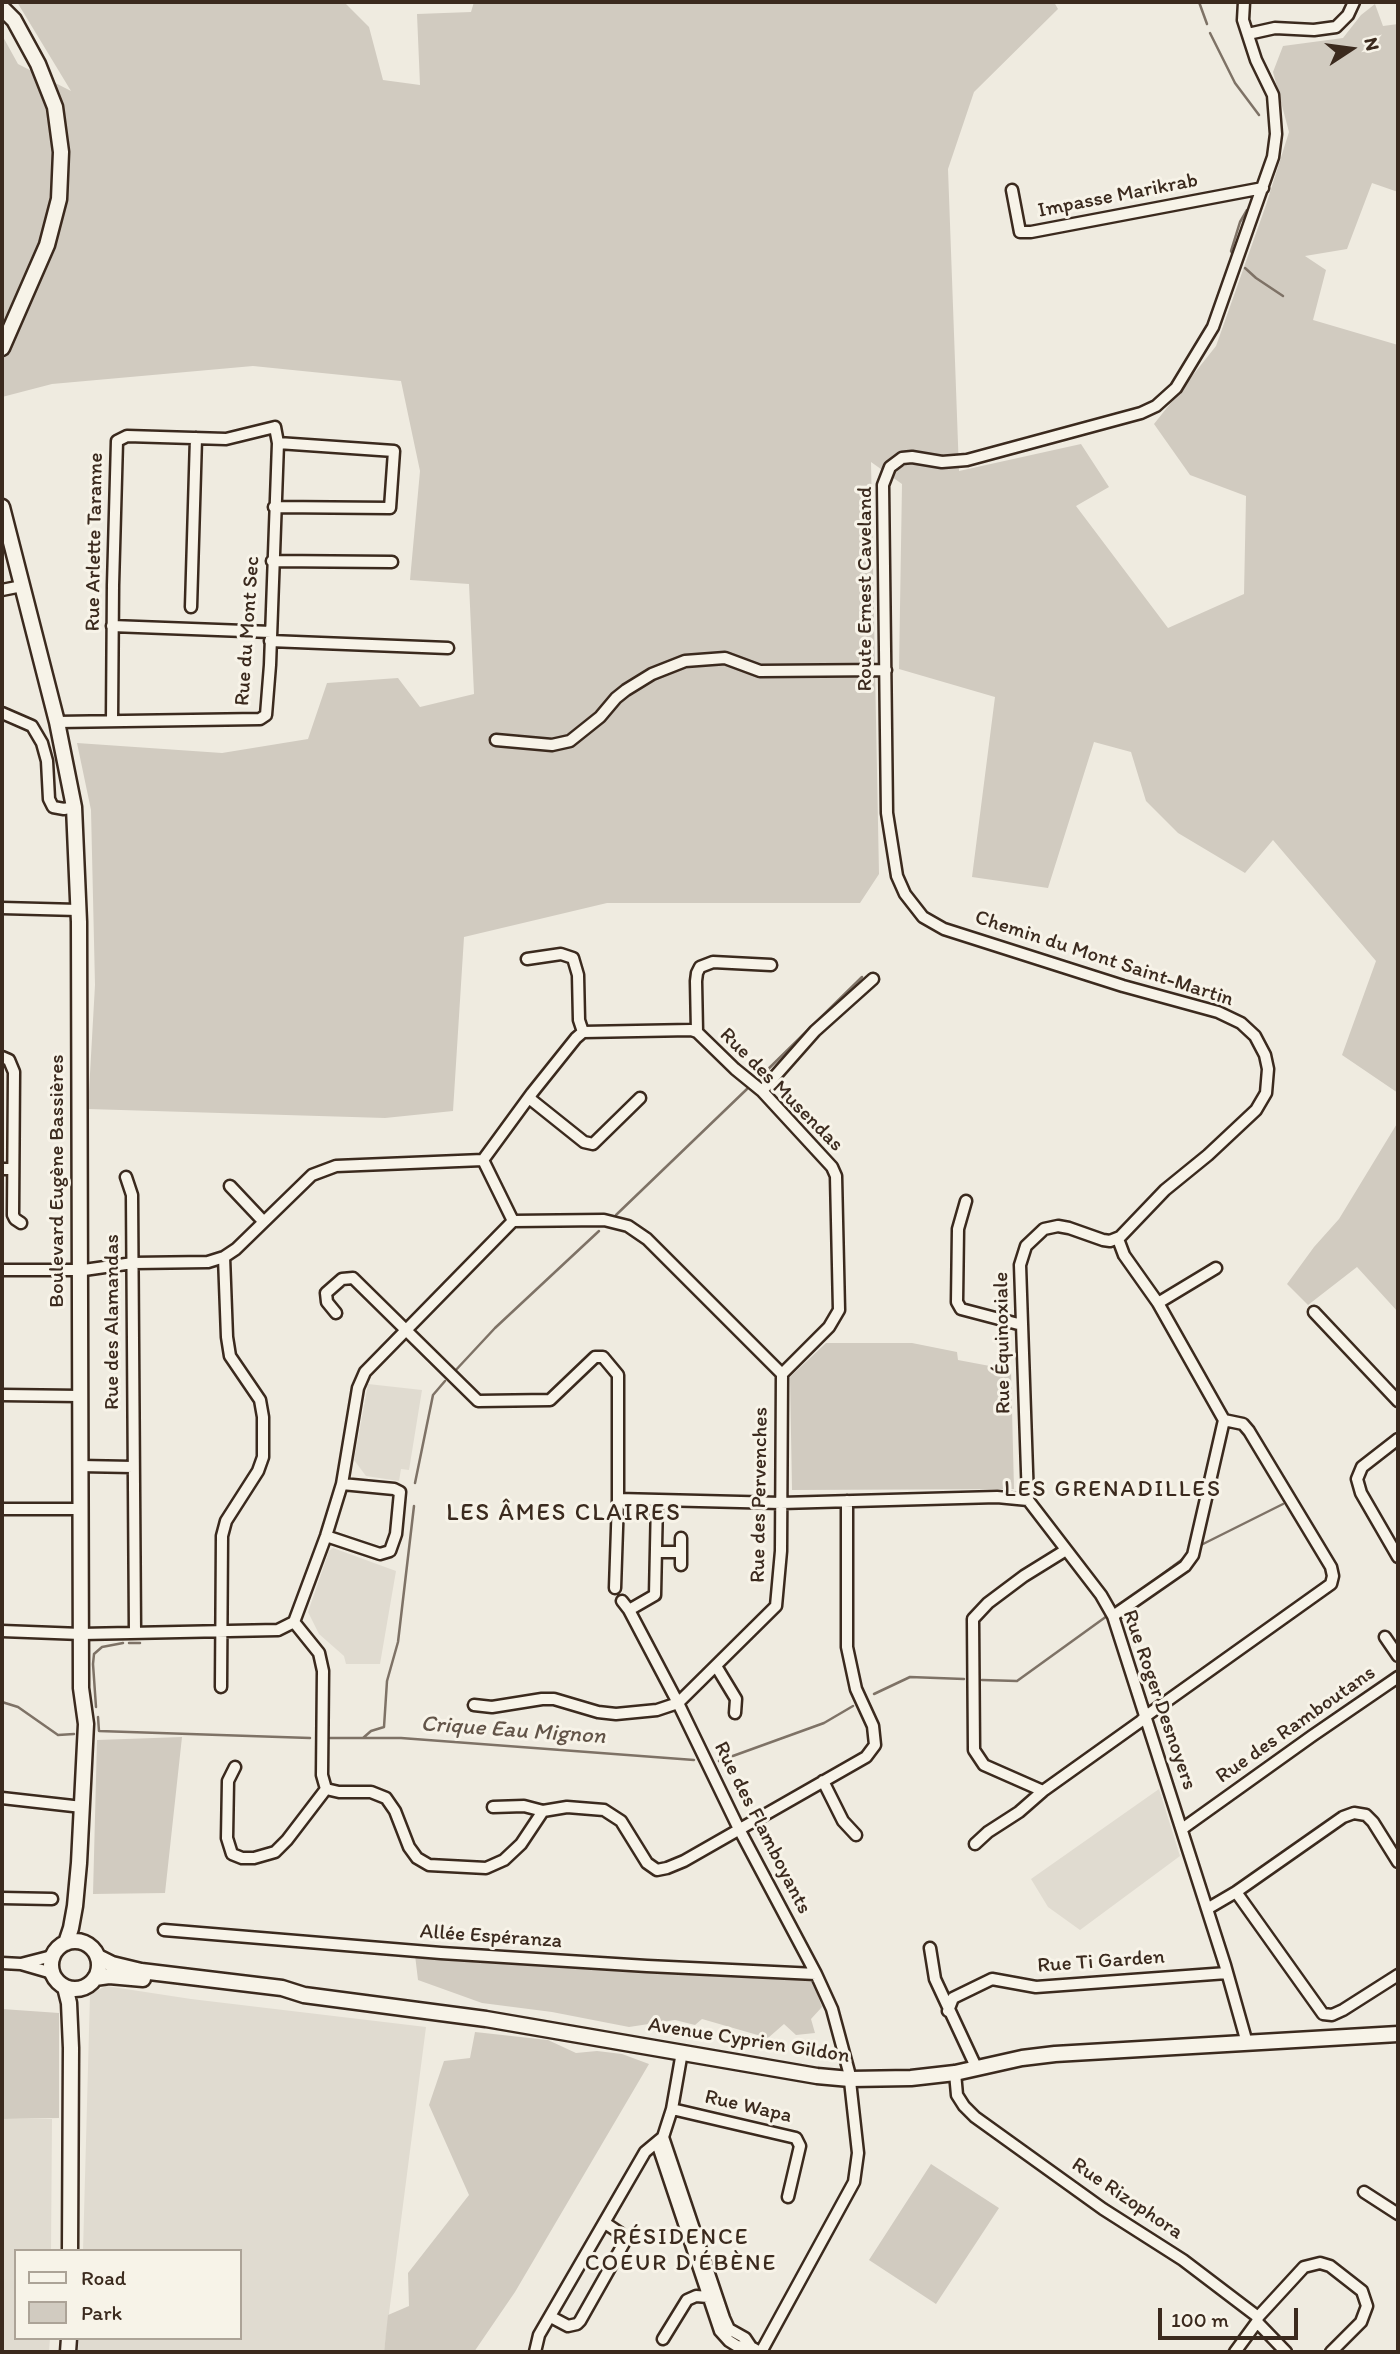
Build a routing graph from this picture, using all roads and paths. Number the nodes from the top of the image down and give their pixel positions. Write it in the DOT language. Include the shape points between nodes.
graph roads {
  1 [pos="1244,2"];
  2 [pos="1354,2"];
  3 [pos="2,8"];
  4 [pos="1248,34"];
  5 [pos="1263,188"];
  6 [pos="1012,191"];
  7 [pos="2,348"];
  8 [pos="275,426"];
  9 [pos="196,438"];
  10 [pos="278,443"];
  11 [pos="2,507"];
  12 [pos="274,507"];
  13 [pos="272,561"];
  14 [pos="392,562"];
  15 [pos="22,586"];
  16 [pos="2,590"];
  17 [pos="191,607"];
  18 [pos="112,626"];
  19 [pos="270,637"];
  20 [pos="448,648"];
  21 [pos="886,670"];
  22 [pos="2,713"];
  23 [pos="112,720"];
  24 [pos="57,722"];
  25 [pos="496,740"];
  26 [pos="74,807"];
  27 [pos="2,908"];
  28 [pos="78,910"];
  29 [pos="923,917"];
  30 [pos="527,959"];
  31 [pos="771,965"];
  32 [pos="873,979"];
  33 [pos="583,1032"];
  34 [pos="697,1032"];
  35 [pos="2,1057"];
  36 [pos="762,1091"];
  37 [pos="529,1098"];
  38 [pos="640,1098"];
  39 [pos="483,1160"];
  40 [pos="7,1169"];
  41 [pos="126,1177"];
  42 [pos="230,1186"];
  43 [pos="967,1201"];
  44 [pos="263,1221"];
  45 [pos="513,1222"];
  46 [pos="21,1223"];
  47 [pos="1118,1238"];
  48 [pos="224,1257"];
  49 [pos="133,1263"];
  50 [pos="1216,1268"];
  51 [pos="2,1270"];
  52 [pos="80,1270"];
  53 [pos="1158,1303"];
  54 [pos="1314,1312"];
  55 [pos="335,1313"];
  56 [pos="1022,1325"];
  57 [pos="405,1329"];
  58 [pos="782,1374"];
  59 [pos="2,1395"];
  60 [pos="80,1396"];
  61 [pos="1398,1401"];
  62 [pos="1224,1419"];
  63 [pos="1398,1438"];
  64 [pos="80,1466"];
  65 [pos="133,1467"];
  66 [pos="342,1484"];
  67 [pos="618,1499"];
  68 [pos="1028,1500"];
  69 [pos="657,1501"];
  70 [pos="847,1501"];
  71 [pos="781,1503"];
  72 [pos="2,1509"];
  73 [pos="80,1509"];
  74 [pos="326,1536"];
  75 [pos="681,1538"];
  76 [pos="1066,1549"];
  77 [pos="656,1552"];
  78 [pos="681,1552"];
  79 [pos="1398,1558"];
  80 [pos="681,1564"];
  81 [pos="615,1588"];
  82 [pos="1113,1616"];
  83 [pos="294,1622"];
  84 [pos="221,1630"];
  85 [pos="2,1632"];
  86 [pos="135,1632"];
  87 [pos="81,1634"];
  88 [pos="1385,1637"];
  89 [pos="1398,1656"];
  90 [pos="716,1667"];
  91 [pos="1398,1678"];
  92 [pos="221,1688"];
  93 [pos="678,1703"];
  94 [pos="474,1705"];
  95 [pos="735,1713"];
  96 [pos="1146,1716"];
  97 [pos="234,1767"];
  98 [pos="823,1781"];
  99 [pos="326,1789"];
  100 [pos="1044,1791"];
  101 [pos="2,1798"];
  102 [pos="82,1807"];
  103 [pos="493,1807"];
  104 [pos="543,1811"];
  105 [pos="739,1829"];
  106 [pos="1182,1829"];
  107 [pos="856,1835"];
  108 [pos="975,1844"];
  109 [pos="1398,1862"];
  110 [pos="79,1863"];
  111 [pos="1236,1892"];
  112 [pos="2,1898"];
  113 [pos="52,1899"];
  114 [pos="1207,1909"];
  115 [pos="164,1930"];
  116 [pos="66,1942"];
  117 [pos="83,1942"];
  118 [pos="930,1948"];
  119 [pos="52,1956"];
  120 [pos="97,1957"];
  121 [pos="2,1964"];
  122 [pos="20,1964"];
  123 [pos="52,1973"];
  124 [pos="1227,1973"];
  125 [pos="816,1974"];
  126 [pos="1398,1975"];
  127 [pos="95,1978"];
  128 [pos="65,1987"];
  129 [pos="82,1988"];
  130 [pos="304,1995"];
  131 [pos="948,2011"];
  132 [pos="1398,2034"];
  133 [pos="1247,2043"];
  134 [pos="71,2048"];
  135 [pos="682,2052"];
  136 [pos="976,2069"];
  137 [pos="955,2073"];
  138 [pos="850,2079"];
  139 [pos="672,2109"];
  140 [pos="660,2140"];
  141 [pos="1364,2192"];
  142 [pos="678,2194"];
  143 [pos="788,2197"];
  144 [pos="1398,2214"];
  145 [pos="605,2223"];
  146 [pos="70,2249"];
  147 [pos="708,2297"];
  148 [pos="551,2316"];
  149 [pos="1257,2320"];
  150 [pos="663,2339"];
  151 [pos="757,2351"];
  152 [pos="535,2352"];
  153 [pos="1235,2352"];
  154 [pos="1286,2352"];
  155 [pos="1331,2352"];
  1 -- 4 [label="street, Route Ernest Caveland"];
  2 -- 4 [label="street" via="1349,15 1336,27 1275,28"];
  3 -- 7 [label="street" via="14,20 38,64 55,107 61,152 59,199 47,245"];
  4 -- 5 [label="street, Route Ernest Caveland" via="1273,94 1276,115 1273,157"];
  5 -- 6 [label="street, Impasse Marikrab" via="1031,232 1020,232"];
  5 -- 21 [label="street, Route Ernest Caveland" via="1213,327 1176,388 1156,406 967,460 907,457 890,467 883,492"];
  8 -- 9 [label="street, Rue Arlette Taranne" via="226,439"];
  8 -- 10 [label="street, Rue du Mont Sec"];
  9 -- 17 [label="street"];
  9 -- 18 [label="street, Rue Arlette Taranne" via="127,436 117,441"];
  10 -- 12 [label="street, Rue du Mont Sec"];
  10 -- 12 [label="street" via="394,451 390,508"];
  11 -- 15 [label="street, Boulevard Eugène Bassières"];
  12 -- 13 [label="street, Rue du Mont Sec"];
  13 -- 14 [label="street"];
  13 -- 19 [label="street, Rue du Mont Sec"];
  15 -- 16 [label="street"];
  15 -- 24 [label="street, Boulevard Eugène Bassières"];
  18 -- 19 [label="street"];
  18 -- 23 [label="street, Rue Arlette Taranne"];
  19 -- 20 [label="street"];
  19 -- 23 [label="street, Rue du Mont Sec" via="265,715 260,719"];
  21 -- 25 [label="street" via="760,671 725,658 685,662 626,690 570,741 552,745"];
  21 -- 29 [label="street, Route Ernest Caveland" via="890,839 897,876"];
  22 -- 26 [label="street" via="32,726 42,743 53,807"];
  23 -- 24 [label="street, Rue du Mont Sec"];
  24 -- 26 [label="street, Boulevard Eugène Bassières"];
  26 -- 28 [label="street, Boulevard Eugène Bassières"];
  27 -- 28 [label="street"];
  28 -- 52 [label="street, Boulevard Eugène Bassières"];
  29 -- 47 [label="street, Chemin du Mont Saint-Martin" via="944,929 1219,1012 1255,1036 1265,1055 1268,1079 1256,1110"];
  30 -- 33 [label="street" via="561,954 573,958"];
  31 -- 34 [label="street" via="713,962 701,967 696,981"];
  32 -- 36 [label="street" via="815,1031"];
  33 -- 34 [label="street, Rue des Musendas"];
  33 -- 37 [label="street"];
  34 -- 36 [label="street, Rue des Musendas"];
  35 -- 40 [label="street" via="9,1060 14,1072"];
  36 -- 58 [label="street, Rue des Musendas" via="836,1176 839,1310 829,1327"];
  37 -- 38 [label="street" via="584,1142 593,1144"];
  37 -- 39 [label="street"];
  39 -- 44 [label="street" via="336,1166 312,1175"];
  39 -- 45 [label="street"];
  40 -- 46 [label="street" via="13,1215"];
  41 -- 49 [label="street, Rue des Alamandas" via="132,1195"];
  42 -- 44 [label="street"];
  43 -- 56 [label="street" via="958,1229 957,1302 961,1309"];
  44 -- 48 [label="street"];
  45 -- 57 [label="street"];
  45 -- 58 [label="street" via="604,1220 628,1226 647,1238"];
  47 -- 53 [label="street" via="1124,1255"];
  47 -- 56 [label="street, Rue Équinoxiale" via="1103,1240 1063,1227 1038,1233 1021,1256"];
  48 -- 49 [label="street" via="208,1262"];
  48 -- 84 [label="street" via="230,1356 260,1400 263,1457 222,1536"];
  49 -- 52 [label="street"];
  49 -- 65 [label="street, Rue des Alamandas"];
  50 -- 53 [label="street"];
  51 -- 52 [label="street"];
  52 -- 60 [label="street, Boulevard Eugène Bassières"];
  53 -- 62 [label="street"];
  54 -- 61 [label="street"];
  55 -- 57 [label="street" via="326,1293 342,1279 353,1278"];
  56 -- 68 [label="street, Rue Équinoxiale"];
  57 -- 66 [label="street" via="365,1372 358,1388"];
  57 -- 67 [label="street" via="481,1401 550,1400 595,1357 603,1357 618,1375"];
  58 -- 71 [label="street, Rue des Pervenches"];
  59 -- 60 [label="street"];
  60 -- 64 [label="street, Boulevard Eugène Bassières"];
  62 -- 82 [label="street" via="1194,1555"];
  62 -- 96 [label="street" via="1243,1424 1249,1431 1331,1567 1333,1580"];
  63 -- 79 [label="street" via="1362,1467 1357,1479"];
  64 -- 65 [label="street"];
  64 -- 73 [label="street, Boulevard Eugène Bassières"];
  65 -- 86 [label="street, Rue des Alamandas"];
  66 -- 74 [label="street"];
  66 -- 74 [label="street" via="400,1492 396,1534 390,1551 380,1554"];
  67 -- 69 [label="street"];
  67 -- 81 [label="street"];
  68 -- 70 [label="street"];
  68 -- 76 [label="street, Rue Roger Desnoyers"];
  69 -- 71 [label="street"];
  69 -- 77 [label="street"];
  70 -- 71 [label="street"];
  70 -- 98 [label="street" via="847,1647 875,1745 866,1757"];
  71 -- 90 [label="street, Rue des Pervenches" via="776,1606"];
  72 -- 73 [label="street"];
  73 -- 87 [label="street, Boulevard Eugène Bassières"];
  74 -- 83 [label="street"];
  75 -- 78 [label="street"];
  76 -- 82 [label="street, Rue Roger Desnoyers"];
  76 -- 100 [label="street" via="988,1603 973,1619 974,1750 984,1765"];
  77 -- 78 [label="street"];
  77 -- 93 [label="street, Rue des Flamboyants" via="654,1595 625,1606"];
  78 -- 80 [label="street"];
  82 -- 96 [label="street, Rue Roger Desnoyers"];
  83 -- 84 [label="street" via="278,1630"];
  83 -- 99 [label="street" via="319,1653 323,1671 321,1775"];
  84 -- 86 [label="street"];
  84 -- 92 [label="street"];
  85 -- 87 [label="street"];
  86 -- 87 [label="street"];
  87 -- 102 [label="street, Boulevard Eugène Bassières" via="86,1724"];
  88 -- 89 [label="street, Rue des Ramboutans"];
  90 -- 93 [label="street, Rue des Pervenches"];
  90 -- 95 [label="street" via="736,1699"];
  91 -- 106 [label="street, Rue des Ramboutans"];
  93 -- 94 [label="street, Rue des Pervenches" via="628,1715 554,1699"];
  93 -- 105 [label="street, Rue des Flamboyants"];
  96 -- 100 [label="street"];
  96 -- 106 [label="street, Rue Roger Desnoyers"];
  97 -- 99 [label="street" via="228,1781 228,1838 232,1854 242,1858 275,1852"];
  98 -- 105 [label="street"];
  98 -- 107 [label="street" via="843,1821"];
  99 -- 104 [label="street" via="371,1792 386,1798 416,1858 444,1867 486,1868 504,1860"];
  100 -- 108 [label="street"];
  101 -- 102 [label="street"];
  102 -- 110 [label="street, Boulevard Eugène Bassières"];
  103 -- 104 [label="street"];
  104 -- 105 [label="street" via="567,1807 604,1810 621,1821 647,1863 657,1870 684,1861"];
  105 -- 125 [label="street, Rue des Flamboyants"];
  106 -- 114 [label="street, Rue Roger Desnoyers"];
  109 -- 111 [label="street" via="1373,1822 1354,1813"];
  110 -- 116 [label="street, Boulevard Eugène Bassières"];
  110 -- 117 [label="street, Boulevard Eugène Bassières"];
  111 -- 114 [label="street"];
  111 -- 126 [label="street" via="1323,2014 1343,2010"];
  112 -- 113 [label="street"];
  114 -- 124 [label="street, Rue Roger Desnoyers"];
  115 -- 125 [label="street, Allée Espéranza" via="441,1953"];
  116 -- 117 [label="street"];
  116 -- 119 [label="street"];
  117 -- 120 [label="street"];
  118 -- 131 [label="street" via="935,1979"];
  119 -- 122 [label="street"];
  119 -- 123 [label="street"];
  120 -- 127 [label="street"];
  120 -- 130 [label="street, Avenue Cyprien Gildon" via="141,1971"];
  121 -- 122 [label="street"];
  122 -- 123 [label="street"];
  123 -- 128 [label="street"];
  124 -- 131 [label="street, Rue Ti Garden" via="1036,1987 992,1979 953,1998"];
  124 -- 133 [label="street, Rue Roger Desnoyers"];
  125 -- 138 [label="street, Rue des Flamboyants" via="841,2035"];
  127 -- 129 [label="street"];
  127 -- 130 [label="street, Avenue Cyprien Gildon"];
  128 -- 129 [label="street"];
  128 -- 134 [label="street"];
  129 -- 134 [label="street"];
  130 -- 135 [label="street, Avenue Cyprien Gildon"];
  131 -- 136 [label="street"];
  132 -- 133 [label="street, Avenue Cyprien Gildon"];
  133 -- 136 [label="street, Avenue Cyprien Gildon" via="1055,2054"];
  134 -- 146 [label="street"];
  135 -- 138 [label="street, Avenue Cyprien Gildon"];
  135 -- 139 [label="street"];
  136 -- 137 [label="street, Avenue Cyprien Gildon"];
  137 -- 138 [label="street, Avenue Cyprien Gildon"];
  137 -- 149 [label="street, Rue Rizophora" via="957,2095 975,2117 1182,2260"];
  138 -- 151 [label="street, Rue des Flamboyants" via="858,2153 855,2182"];
  139 -- 140 [label="street"];
  139 -- 143 [label="street, Rue Wapa" via="796,2138 800,2146"];
  140 -- 142 [label="street"];
  140 -- 145 [label="street" via="645,2152"];
  141 -- 144 [label="street"];
  142 -- 147 [label="street"];
  142 -- 151 [label="street" via="726,2324"];
  145 -- 148 [label="street"];
  145 -- 148 [label="street" via="620,2232 624,2243 586,2310 572,2326"];
  147 -- 150 [label="street" via="687,2300"];
  147 -- 151 [label="street" via="724,2337"];
  148 -- 152 [label="street"];
  149 -- 153 [label="street"];
  149 -- 154 [label="street, Rue Rizophora"];
  149 -- 155 [label="street" via="1304,2267 1330,2266 1362,2291 1367,2306 1361,2322"];
}
